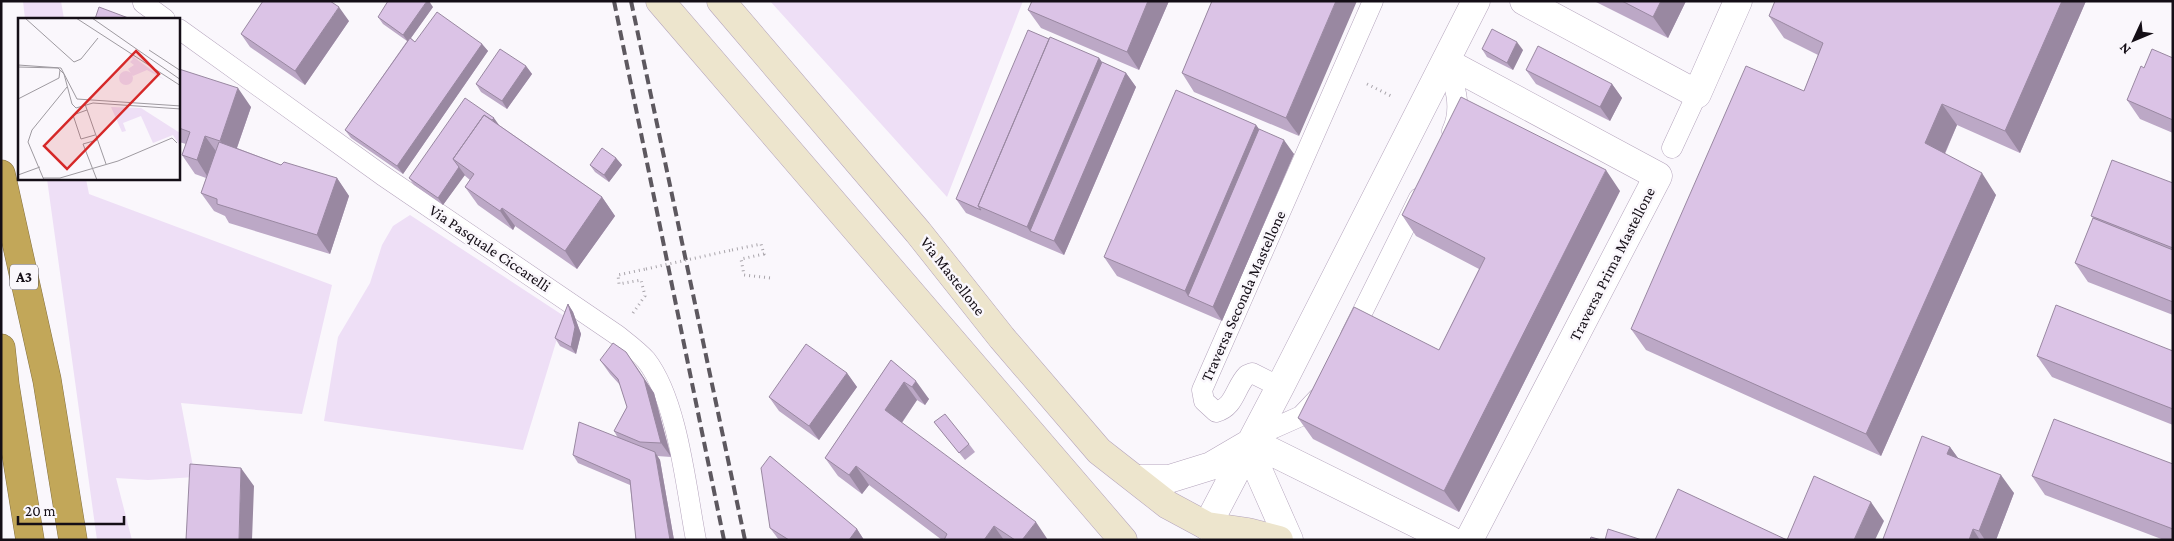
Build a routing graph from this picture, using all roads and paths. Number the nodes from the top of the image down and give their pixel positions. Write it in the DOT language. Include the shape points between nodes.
graph roads {
  1 [pos="660,1"];
  2 [pos="721,1"];
  3 [pos="1373,1"];
  4 [pos="1476,1"];
  5 [pos="1524,1"];
  6 [pos="1738,1"];
  7 [pos="143,3"];
  8 [pos="164,18"];
  9 [pos="180,29"];
  10 [pos="1446,62"];
  11 [pos="1364,86"];
  12 [pos="1697,94"];
  13 [pos="1421,111"];
  14 [pos="1672,148"];
  15 [pos="1443,150"];
  16 [pos="1,174"];
  17 [pos="1426,184"];
  18 [pos="771,278"];
  19 [pos="617,335"];
  20 [pos="1,348"];
  21 [pos="1344,350"];
  22 [pos="1326,384"];
  23 [pos="1280,386"];
  24 [pos="1253,440"];
  25 [pos="1137,479"];
  26 [pos="1204,533"];
  27 [pos="30,540"];
  28 [pos="73,540"];
  29 [pos="696,540"];
  30 [pos="1123,540"];
  31 [pos="1278,540"];
  32 [pos="1289,540"];
  33 [pos="1450,540"];
  34 [pos="1469,540"];
  1 -- 30 [label="street"];
  2 -- 25 [label="street, Via Mastellone" via="1099,451"];
  3 -- 23 [label="lane, Traversa Seconda Mastellone" via="1202,390 1204,401 1216,412 1231,402 1247,375 1252,373"];
  4 -- 10 [label="street"];
  5 -- 12 [label="street"];
  6 -- 12 [label="street"];
  7 -- 8 [label="lane"];
  9 -- 19 [label="lane, Via Pasquale Ciccarelli" via="382,175"];
  10 -- 13 [label="street"];
  10 -- 15 [label="lane" via="1454,81 1458,111 1456,124"];
  10 -- 34 [label="street, Traversa Prima Mastellone" via="1658,176"];
  11 -- 13 [label="path" via="1368,84"];
  12 -- 14 [label="lane"];
  13 -- 23 [label="street"];
  16 -- 28 [label="highway, A3" via="47,380"];
  17 -- 21 [label="lane"];
  18 -- 19 [label="path, bridge" via="744,274 741,259 764,254 761,244 618,275 619,284 641,280 645,296"];
  19 -- 29 [label="lane, Via Pasquale Ciccarelli" via="646,360 665,391"];
  20 -- 27 [label="highway" via="4,385"];
  22 -- 24 [label="lane" via="1301,416"];
  23 -- 24 [label="street"];
  24 -- 25 [label="street" via="1211,466 1169,479"];
  24 -- 26 [label="street"];
  24 -- 32 [label="street" via="1259,472"];
  24 -- 33 [label="street"];
  25 -- 26 [label="street, Via Mastellone"];
  26 -- 31 [label="street, Via Mastellone" via="1248,532"];
}
